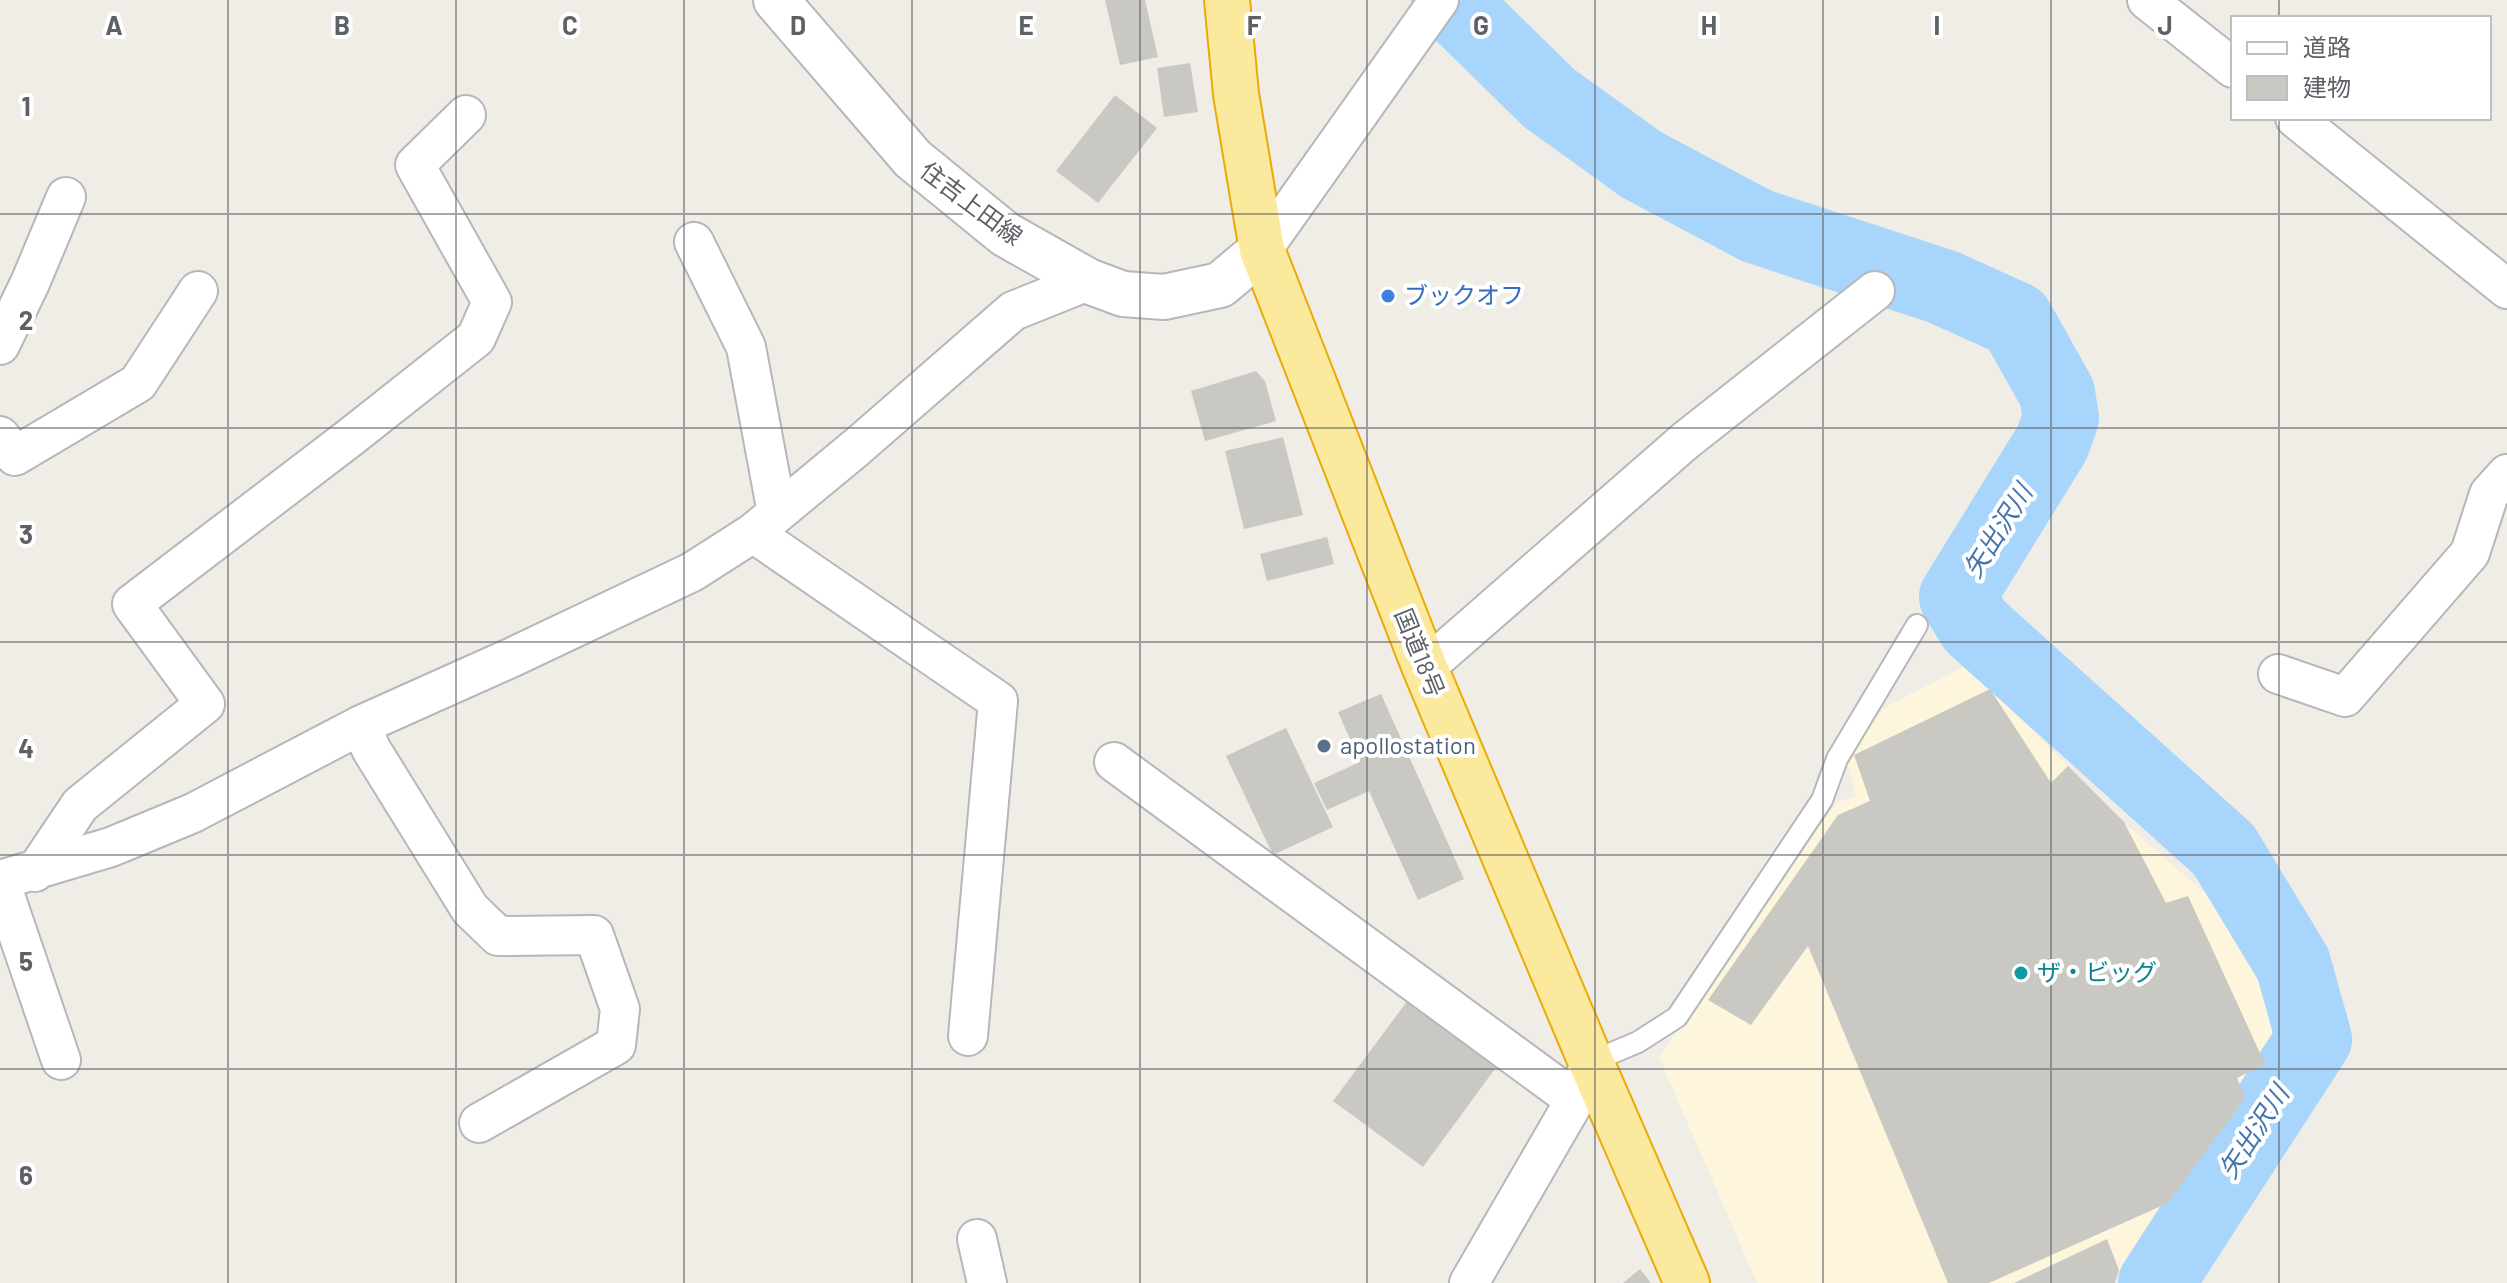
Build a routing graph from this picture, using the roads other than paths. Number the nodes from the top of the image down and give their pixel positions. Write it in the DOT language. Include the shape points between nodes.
graph roads {
  1 [pos="776,0"];
  2 [pos="1227,0"];
  3 [pos="1439,0"];
  4 [pos="2147,0"];
  5 [pos="2231,66"];
  6 [pos="466,115"];
  7 [pos="2297,120"];
  8 [pos="66,197"];
  9 [pos="694,242"];
  10 [pos="1262,250"];
  11 [pos="1088,281"];
  12 [pos="2507,289"];
  13 [pos="198,291"];
  14 [pos="1875,291"];
  15 [pos="0,345"];
  16 [pos="0,436"];
  17 [pos="2507,474"];
  18 [pos="765,523"];
  19 [pos="1917,625"];
  20 [pos="1425,668"];
  21 [pos="2278,674"];
  22 [pos="361,725"];
  23 [pos="1114,762"];
  24 [pos="12,878"];
  25 [pos="968,1036"];
  26 [pos="61,1060"];
  27 [pos="1583,1081"];
  28 [pos="479,1123"];
  29 [pos="977,1239"];
  30 [pos="987,1283"];
  31 [pos="1469,1283"];
  32 [pos="1687,1283"];
  1 -- 11 [label="main road, 住吉上田線" via="913,159 1005,234"];
  2 -- 10 [label="highway, 国道18号" via="1236,94"];
  3 -- 10 [label="street"];
  4 -- 5 [label="street"];
  6 -- 24 [label="street" via="415,165 492,302 476,338 132,604 205,704 80,805"];
  7 -- 12 [label="street"];
  8 -- 15 [label="street"];
  9 -- 18 [label="street" via="746,347"];
  10 -- 11 [label="main road, 住吉上田線" via="1220,285 1164,297 1123,294"];
  10 -- 20 [label="highway, 国道18号"];
  11 -- 18 [label="street" via="1013,311"];
  13 -- 16 [label="street" via="138,383 15,456"];
  14 -- 20 [label="street" via="1685,441"];
  17 -- 21 [label="street" via="2489,494 2470,553 2345,697"];
  18 -- 22 [label="street" via="692,572"];
  18 -- 25 [label="street" via="998,701"];
  19 -- 27 [label="lane" via="1837,759 1822,800 1677,1017"];
  20 -- 27 [label="highway, 国道18号"];
  22 -- 24 [label="street" via="193,813 111,847"];
  22 -- 28 [label="street" via="470,909 498,936 594,935 620,1009 616,1045"];
  23 -- 27 [label="street"];
  24 -- 26 [label="street"];
  27 -- 31 [label="street"];
  27 -- 32 [label="highway, 国道18号"];
  29 -- 30 [label="street"];
}
